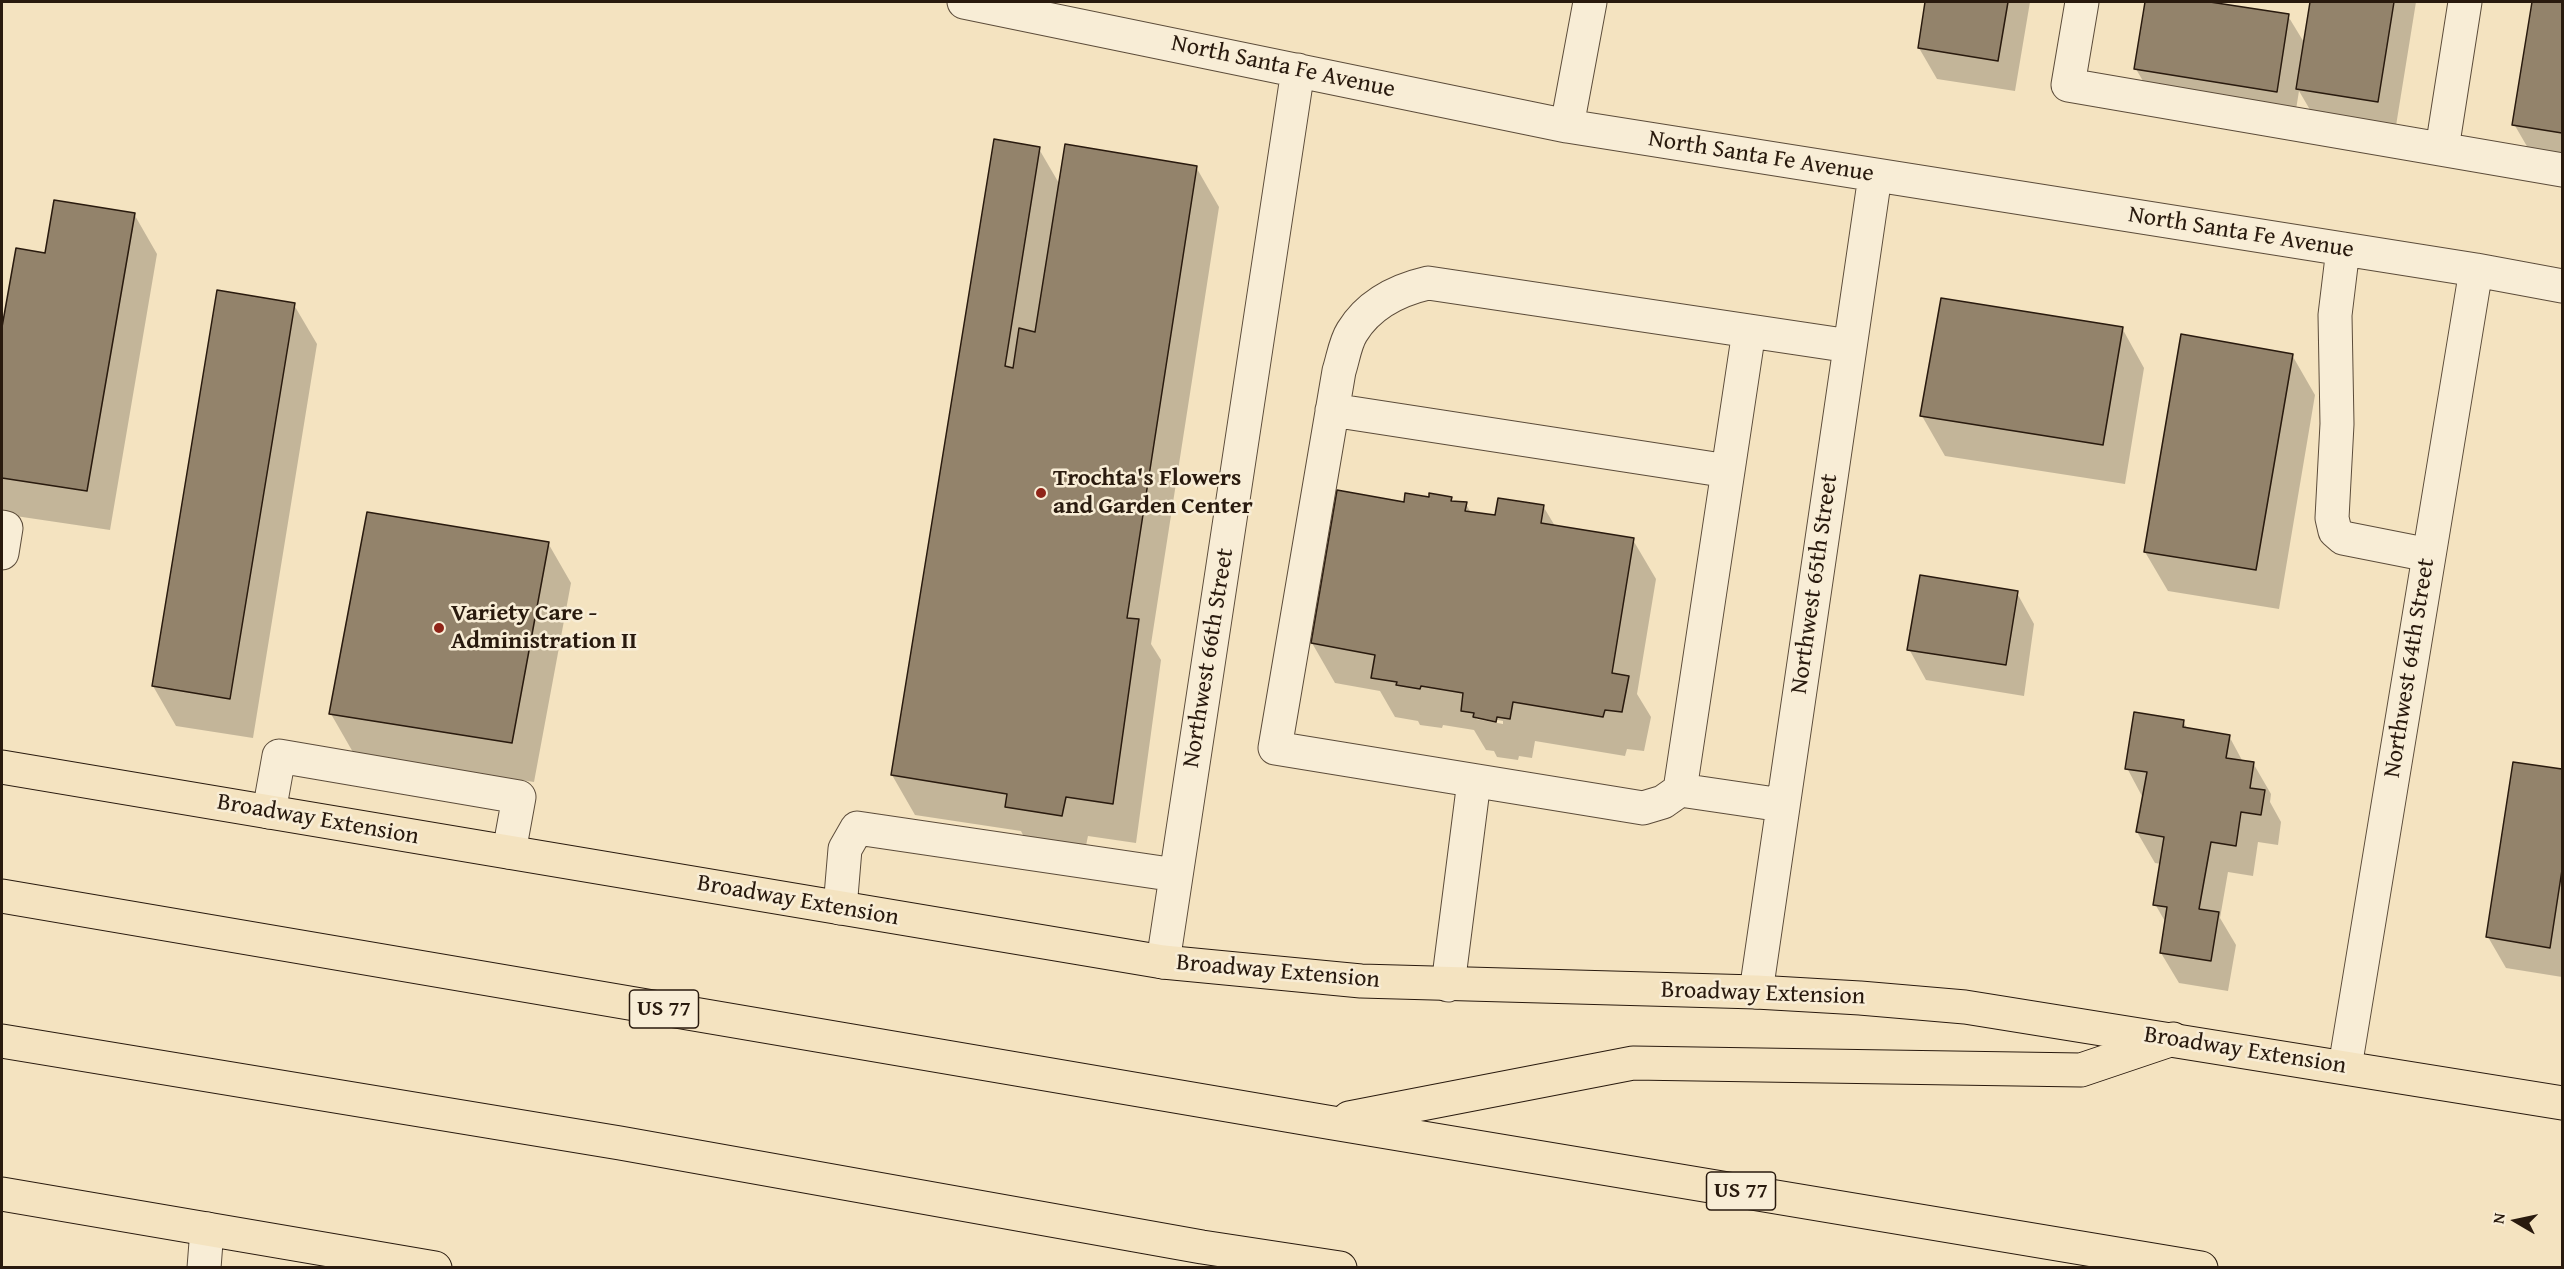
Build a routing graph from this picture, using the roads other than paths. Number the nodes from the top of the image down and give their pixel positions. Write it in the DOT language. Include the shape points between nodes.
graph roads {
  1 [pos="973,2"];
  2 [pos="1590,2"];
  3 [pos="2082,2"];
  4 [pos="2465,2"];
  5 [pos="1298,70"];
  6 [pos="1567,126"];
  7 [pos="2442,148"];
  8 [pos="2562,170"];
  9 [pos="1875,176"];
  10 [pos="2343,249"];
  11 [pos="2476,270"];
  12 [pos="2562,286"];
  13 [pos="1749,331"];
  14 [pos="1850,346"];
  15 [pos="1332,410"];
  16 [pos="1728,471"];
  17 [pos="2,527"];
  18 [pos="2,553"];
  19 [pos="2428,555"];
  20 [pos="2,767"];
  21 [pos="1474,781"];
  22 [pos="1680,790"];
  23 [pos="1782,805"];
  24 [pos="269,812"];
  25 [pos="509,852"];
  26 [pos="1176,875"];
  27 [pos="2,896"];
  28 [pos="840,908"];
  29 [pos="1163,962"];
  30 [pos="1448,985"];
  31 [pos="1756,992"];
  32 [pos="2173,1039"];
  33 [pos="2,1041"];
  34 [pos="2345,1067"];
  35 [pos="2562,1103"];
  36 [pos="1327,1122"];
  37 [pos="2,1194"];
  38 [pos="207,1229"];
  39 [pos="1202,1247"];
  40 [pos="204,1268"];
  41 [pos="435,1268"];
  42 [pos="1282,1268"];
  43 [pos="1340,1268"];
  44 [pos="2200,1268"];
  1 -- 5 [label="street, North Santa Fe Avenue"];
  2 -- 6 [label="street"];
  3 -- 7 [label="street" via="2068,85"];
  4 -- 7 [label="street"];
  5 -- 6 [label="street, North Santa Fe Avenue"];
  5 -- 26 [label="street, Northwest 66th Street"];
  6 -- 9 [label="street, North Santa Fe Avenue"];
  7 -- 8 [label="street"];
  9 -- 10 [label="street, North Santa Fe Avenue"];
  9 -- 14 [label="street, Northwest 65th Street"];
  10 -- 11 [label="street, North Santa Fe Avenue"];
  10 -- 19 [label="street" via="2335,315 2335,531 2343,538"];
  11 -- 12 [label="street, North Santa Fe Avenue"];
  11 -- 19 [label="street, Northwest 64th Street"];
  13 -- 14 [label="street"];
  13 -- 15 [label="street" via="1428,282 1388,297 1351,332"];
  13 -- 16 [label="street"];
  14 -- 23 [label="street, Northwest 65th Street"];
  15 -- 16 [label="street"];
  15 -- 21 [label="street" via="1275,748"];
  16 -- 22 [label="street"];
  17 -- 18 [label="street" via="6,528"];
  19 -- 34 [label="street, Northwest 64th Street"];
  20 -- 24 [label="main road, Broadway Extension"];
  21 -- 22 [label="street" via="1643,808 1663,802"];
  21 -- 30 [label="street"];
  22 -- 23 [label="street"];
  23 -- 31 [label="street, Northwest 65th Street"];
  24 -- 25 [label="main road, Broadway Extension"];
  24 -- 25 [label="street" via="279,756 519,797"];
  25 -- 28 [label="main road, Broadway Extension"];
  26 -- 28 [label="street" via="857,828 845,849"];
  26 -- 29 [label="street, Northwest 66th Street"];
  27 -- 36 [label="main road, US 77"];
  28 -- 29 [label="main road, Broadway Extension"];
  29 -- 30 [label="main road, Broadway Extension"];
  30 -- 31 [label="main road, Broadway Extension"];
  31 -- 32 [label="main road, Broadway Extension" via="1965,1007"];
  32 -- 34 [label="main road, Broadway Extension"];
  32 -- 36 [label="main road" via="2081,1070 1633,1063"];
  33 -- 39 [label="main road" via="620,1143"];
  34 -- 35 [label="main road, Broadway Extension"];
  36 -- 44 [label="main road, US 77"];
  37 -- 38 [label="main road"];
  38 -- 40 [label="street"];
  38 -- 41 [label="main road"];
  39 -- 42 [label="main road"];
  39 -- 43 [label="main road"];
}
